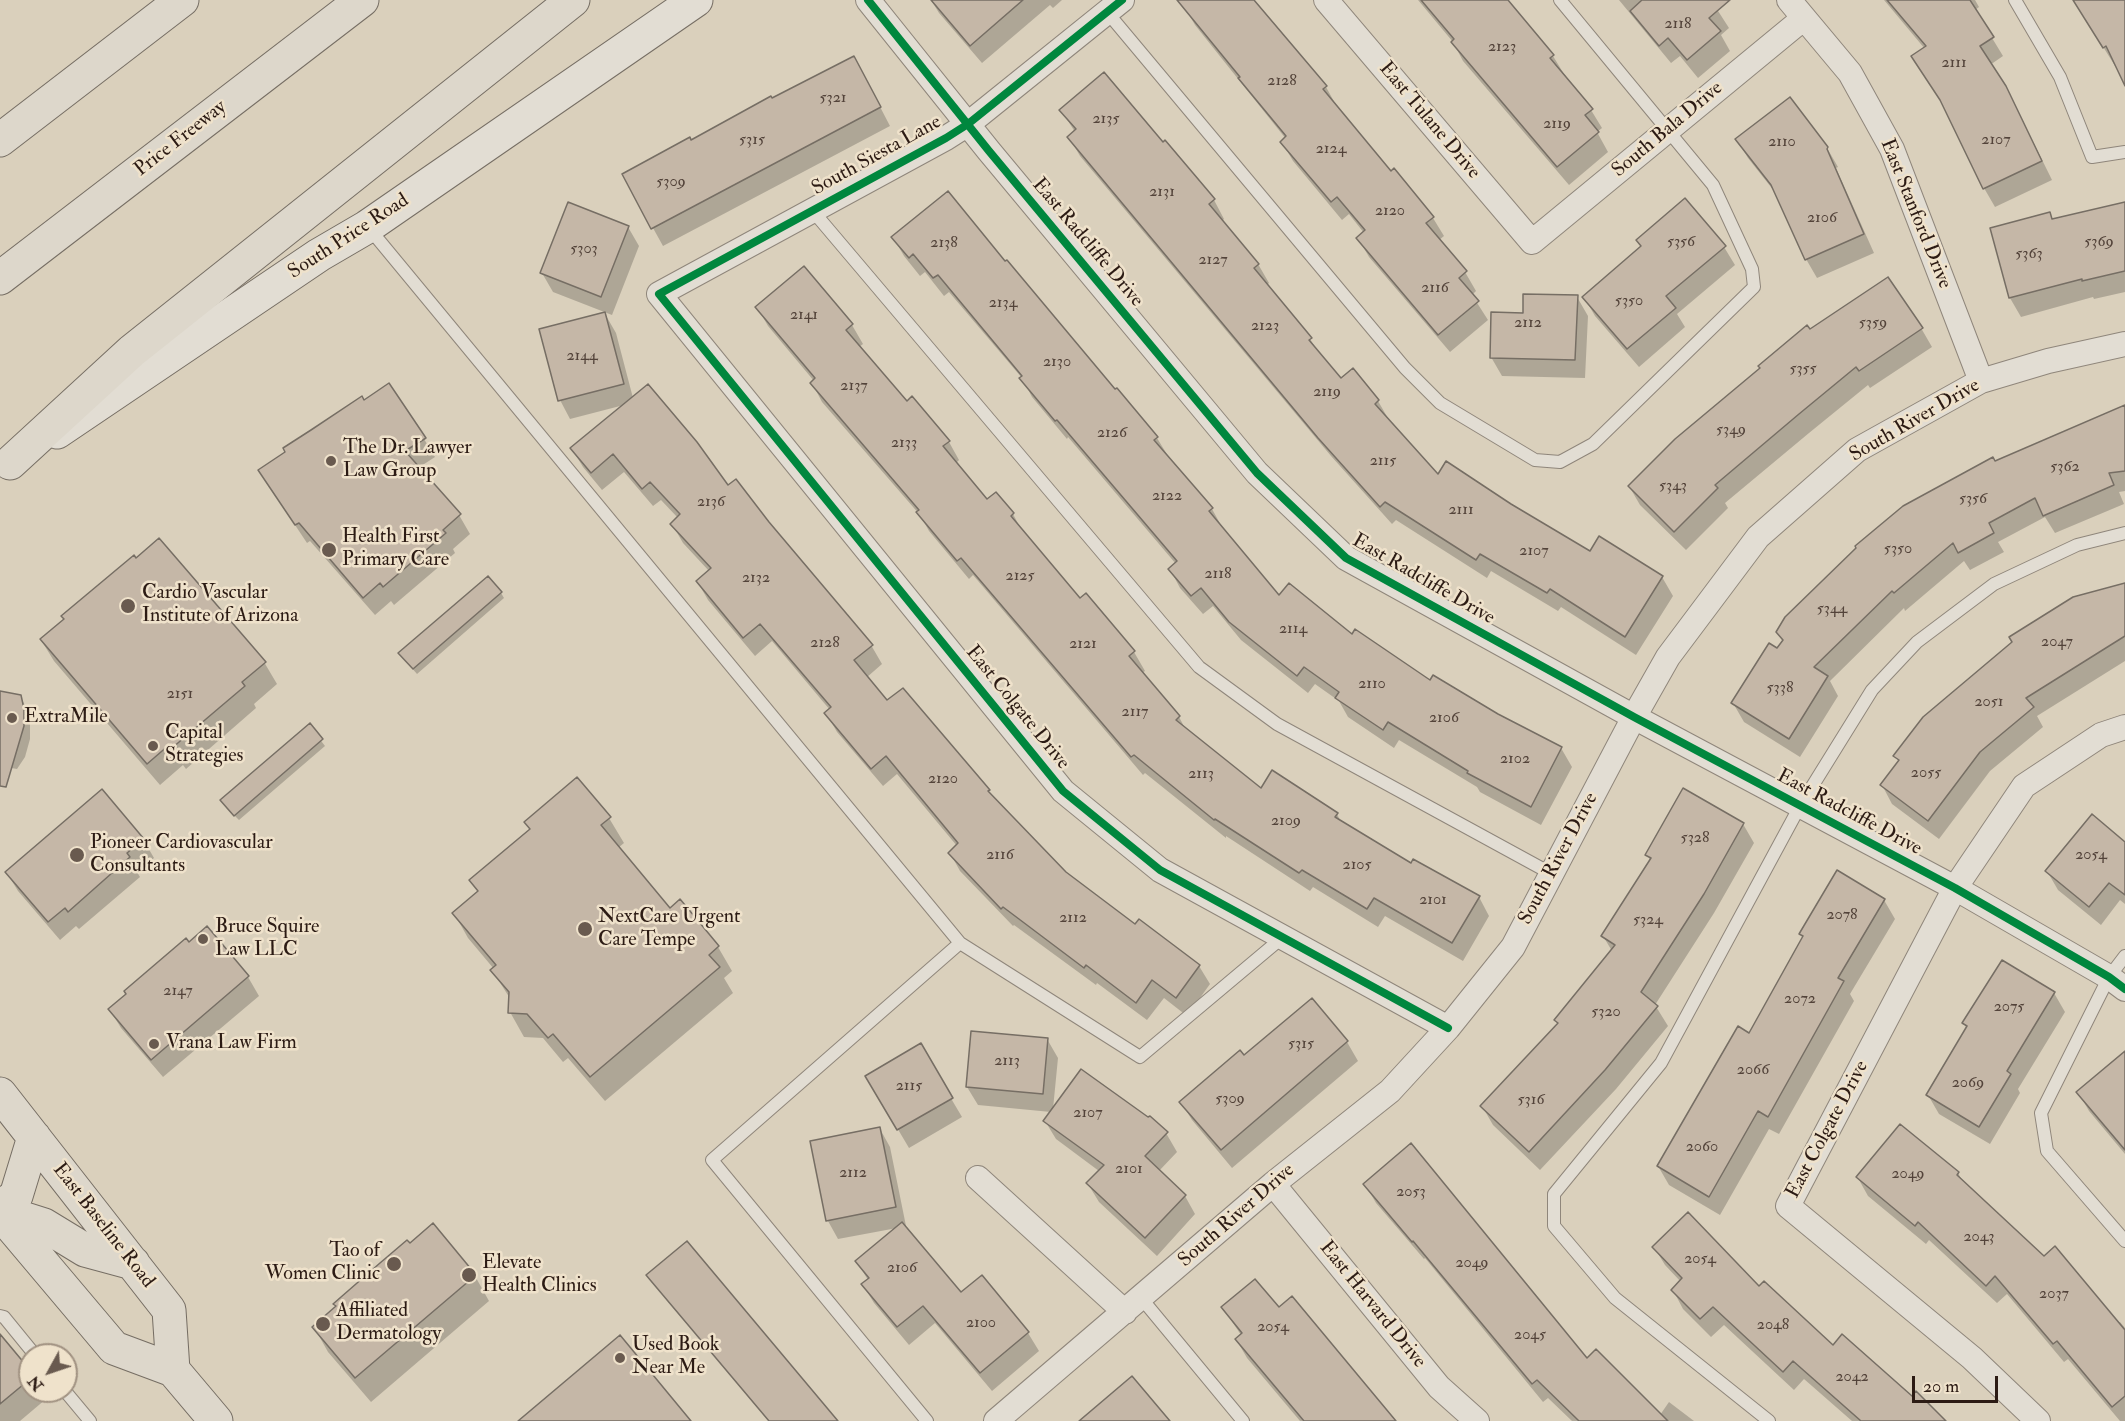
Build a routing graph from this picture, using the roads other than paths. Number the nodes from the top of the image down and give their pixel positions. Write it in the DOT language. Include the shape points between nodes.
graph roads {
  1 [pos="182,0"];
  2 [pos="362,0"];
  3 [pos="573,0"];
  4 [pos="696,0"];
  5 [pos="868,0"];
  6 [pos="1326,0"];
  7 [pos="1560,0"];
  8 [pos="2015,0"];
  9 [pos="1115,6"];
  10 [pos="1797,9"];
  11 [pos="968,124"];
  12 [pos="1668,130"];
  13 [pos="0,140"];
  14 [pos="2125,152"];
  15 [pos="812,210"];
  16 [pos="367,226"];
  17 [pos="1532,242"];
  18 [pos="0,278"];
  19 [pos="659,294"];
  20 [pos="2125,344"];
  21 [pos="1981,381"];
  22 [pos="5,466"];
  23 [pos="2125,533"];
  24 [pos="1634,717"];
  25 [pos="2125,726"];
  26 [pos="1800,806"];
  27 [pos="1552,874"];
  28 [pos="1955,888"];
  29 [pos="1282,937"];
  30 [pos="960,944"];
  31 [pos="2125,956"];
  32 [pos="2117,983"];
  33 [pos="1448,1028"];
  34 [pos="3,1099"];
  35 [pos="34,1137"];
  36 [pos="978,1178"];
  37 [pos="1273,1184"];
  38 [pos="0,1210"];
  39 [pos="2125,1241"];
  40 [pos="133,1263"];
  41 [pos="1133,1305"];
  42 [pos="0,1316"];
  43 [pos="25,1343"];
  44 [pos="173,1370"];
  45 [pos="75,1403"];
  46 [pos="1000,1420"];
  47 [pos="90,1421"];
  48 [pos="216,1421"];
  49 [pos="927,1421"];
  50 [pos="1243,1421"];
  51 [pos="1477,1421"];
  52 [pos="1769,1421"];
  53 [pos="2038,1421"];
  1 -- 13 [label="main road"];
  2 -- 18 [label="main road, Price Freeway"];
  3 -- 22 [label="main road" via="132,351"];
  4 -- 16 [label="main road, South Price Road"];
  5 -- 11 [label="street, East Radcliffe Drive"];
  6 -- 17 [label="street, East Tulane Drive"];
  7 -- 12 [label="lane"];
  8 -- 14 [label="lane" via="2060,77 2092,157"];
  9 -- 11 [label="street, South Siesta Lane"];
  9 -- 12 [label="lane" via="1405,368 1440,403 1535,460 1560,462 1593,444 1754,287 1752,269 1713,185"];
  10 -- 12 [label="street, South Bala Drive"];
  10 -- 21 [label="street, East Stanford Drive" via="1850,73 1892,149"];
  11 -- 15 [label="street, South Siesta Lane"];
  11 -- 24 [label="street, East Radcliffe Drive" via="1257,473 1346,558"];
  12 -- 17 [label="street, South Bala Drive"];
  15 -- 19 [label="street, South Siesta Lane"];
  15 -- 27 [label="lane" via="1199,667 1276,724"];
  16 -- 22 [label="main road, South Price Road"];
  16 -- 30 [label="lane"];
  19 -- 29 [label="street, East Colgate Drive" via="1064,791 1160,870"];
  20 -- 21 [label="street, South River Drive"];
  21 -- 24 [label="street, South River Drive" via="1857,450 1758,537 1668,657"];
  23 -- 26 [label="lane" via="2077,545 1994,584 1917,642 1872,690"];
  24 -- 26 [label="street, East Radcliffe Drive"];
  24 -- 27 [label="street, South River Drive"];
  25 -- 28 [label="street" via="2101,735 2024,786"];
  26 -- 28 [label="street, East Radcliffe Drive"];
  26 -- 52 [label="lane" via="1661,1063 1554,1194 1554,1226 1615,1298"];
  27 -- 33 [label="street, South River Drive" via="1513,947"];
  28 -- 32 [label="street, East Radcliffe Drive"];
  28 -- 53 [label="street, East Colgate Drive" via="1788,1206 1972,1358"];
  29 -- 30 [label="lane" via="1140,1056"];
  29 -- 33 [label="street, East Colgate Drive"];
  30 -- 49 [label="lane" via="712,1160"];
  31 -- 32 [label="lane"];
  32 -- 39 [label="lane" via="2041,1113 2048,1151"];
  33 -- 37 [label="street, South River Drive" via="1390,1090"];
  34 -- 35 [label="main road, East Baseline Road"];
  35 -- 38 [label="main road" via="16,1196"];
  35 -- 40 [label="main road, East Baseline Road"];
  36 -- 41 [label="street"];
  37 -- 41 [label="street, South River Drive"];
  37 -- 51 [label="street, East Harvard Drive" via="1439,1387"];
  38 -- 40 [label="main road" via="44,1225 85,1250"];
  38 -- 44 [label="main road" via="114,1348"];
  40 -- 44 [label="main road, East Baseline Road" via="169,1310"];
  41 -- 46 [label="street, South River Drive"];
  41 -- 50 [label="lane"];
  42 -- 43 [label="lane"];
  44 -- 48 [label="main road"];
  45 -- 47 [label="lane"];
}
